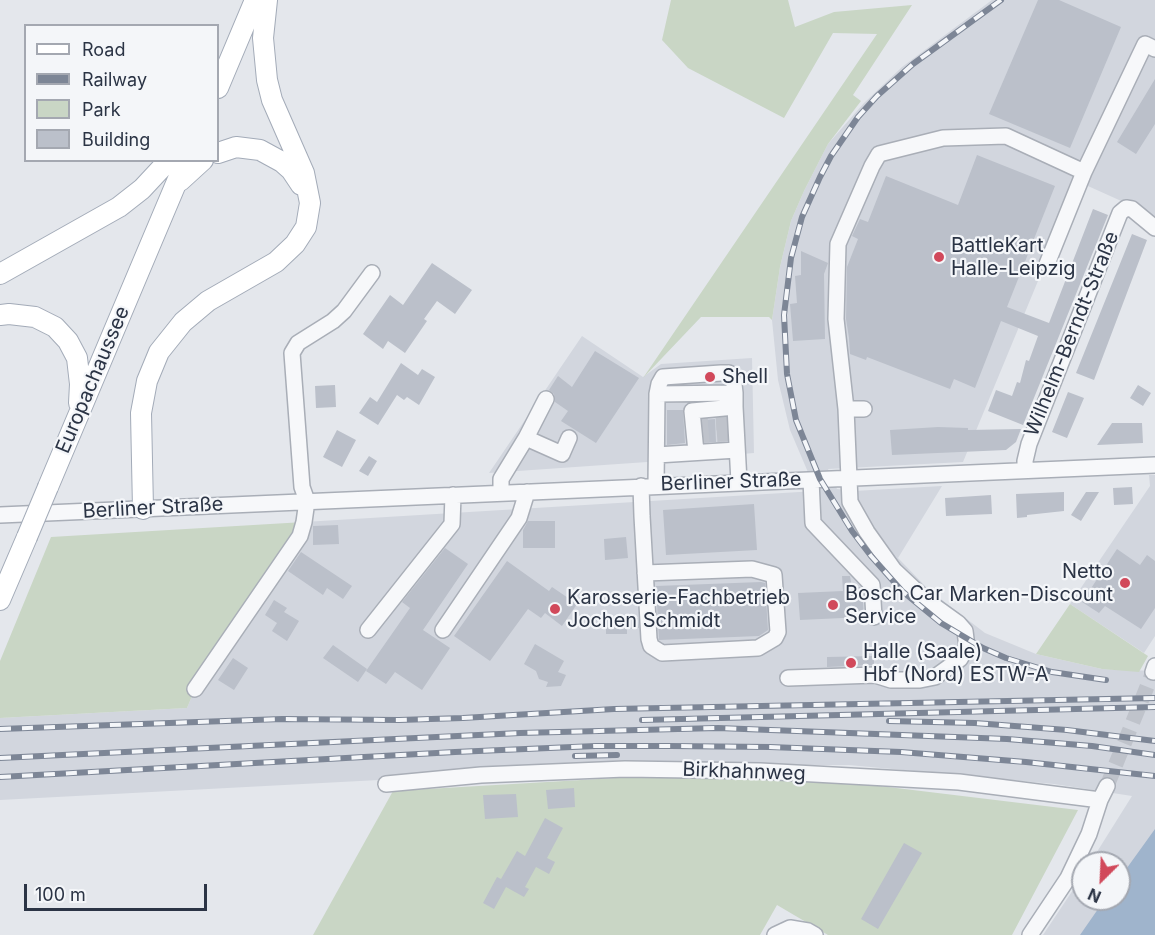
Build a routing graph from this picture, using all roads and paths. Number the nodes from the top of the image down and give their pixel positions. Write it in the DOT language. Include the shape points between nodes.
graph roads {
  1 [pos="255,0"];
  2 [pos="267,0"];
  3 [pos="1155,49"];
  4 [pos="219,86"];
  5 [pos="219,153"];
  6 [pos="167,162"];
  7 [pos="185,162"];
  8 [pos="201,162"];
  9 [pos="1084,172"];
  10 [pos="176,185"];
  11 [pos="310,203"];
  12 [pos="1155,228"];
  13 [pos="1047,264"];
  14 [pos="372,273"];
  15 [pos="0,274"];
  16 [pos="0,315"];
  17 [pos="546,399"];
  18 [pos="735,400"];
  19 [pos="846,409"];
  20 [pos="864,409"];
  21 [pos="78,417"];
  22 [pos="526,438"];
  23 [pos="569,438"];
  24 [pos="737,450"];
  25 [pos="696,452"];
  26 [pos="657,455"];
  27 [pos="1155,465"];
  28 [pos="1025,470"];
  29 [pos="849,477"];
  30 [pos="811,480"];
  31 [pos="739,482"];
  32 [pos="648,485"];
  33 [pos="527,492"];
  34 [pos="501,493"];
  35 [pos="453,495"];
  36 [pos="307,501"];
  37 [pos="143,509"];
  38 [pos="0,515"];
  39 [pos="645,573"];
  40 [pos="0,600"];
  41 [pos="874,617"];
  42 [pos="368,630"];
  43 [pos="443,630"];
  44 [pos="788,678"];
  45 [pos="195,689"];
  46 [pos="386,784"];
  47 [pos="775,935"];
  48 [pos="815,935"];
  49 [pos="1030,935"];
  1 -- 4 [label="main road"];
  2 -- 11 [label="main road" via="263,38 267,81 304,174"];
  3 -- 9 [label="street" via="1145,44"];
  5 -- 11 [label="main road" via="236,147 273,155 291,170"];
  6 -- 15 [label="main road" via="119,207"];
  7 -- 10 [label="main road, Europachaussee"];
  8 -- 10 [label="main road"];
  9 -- 13 [label="street"];
  9 -- 19 [label="street" via="1006,136 943,138 879,154 838,244 836,319"];
  10 -- 21 [label="main road, Europachaussee"];
  11 -- 37 [label="main road" via="306,227 295,244 276,262 208,301 183,322 159,352 147,381 141,414"];
  12 -- 28 [label="street, Wilhelm-Berndt-Straße" via="1132,209 1120,213 1029,444"];
  14 -- 36 [label="street" via="344,311 298,343 292,353 302,487"];
  16 -- 21 [label="main road" via="35,317 55,327 68,341 77,358"];
  17 -- 22 [label="street"];
  18 -- 24 [label="street"];
  18 -- 25 [label="street" via="692,411"];
  18 -- 26 [label="street" via="657,394"];
  19 -- 20 [label="street"];
  19 -- 29 [label="street"];
  21 -- 40 [label="main road, Europachaussee, bridge"];
  22 -- 23 [label="street" via="562,454"];
  22 -- 34 [label="street" via="501,479"];
  24 -- 25 [label="street"];
  24 -- 31 [label="street"];
  25 -- 26 [label="street"];
  26 -- 32 [label="street"];
  27 -- 28 [label="street, Berliner Straße"];
  28 -- 29 [label="street, Berliner Straße"];
  29 -- 30 [label="street, Berliner Straße"];
  29 -- 44 [label="street" via="850,502 867,532 894,570 965,631 967,648 960,659 935,677 920,680 891,680 874,675"];
  30 -- 31 [label="street, Berliner Straße"];
  30 -- 41 [label="street" via="813,523 872,585"];
  31 -- 32 [label="street, Berliner Straße"];
  32 -- 33 [label="street, Berliner Straße"];
  32 -- 39 [label="street"];
  33 -- 34 [label="street, Berliner Straße"];
  33 -- 43 [label="street" via="519,518"];
  34 -- 35 [label="street, Berliner Straße"];
  35 -- 36 [label="street, Berliner Straße"];
  35 -- 42 [label="street" via="452,524"];
  36 -- 37 [label="street, Berliner Straße"];
  36 -- 45 [label="street" via="300,537"];
  37 -- 38 [label="street, Berliner Straße"];
  39 -- 39 [label="street" via="649,639 651,646 662,653 758,648 778,632 774,575 752,569"];
  46 -- 49 [label="street, Birkhahnweg" via="481,775 625,769 760,771 1104,793 1068,878"];
  47 -- 48 [label="street" via="790,928"];
}
